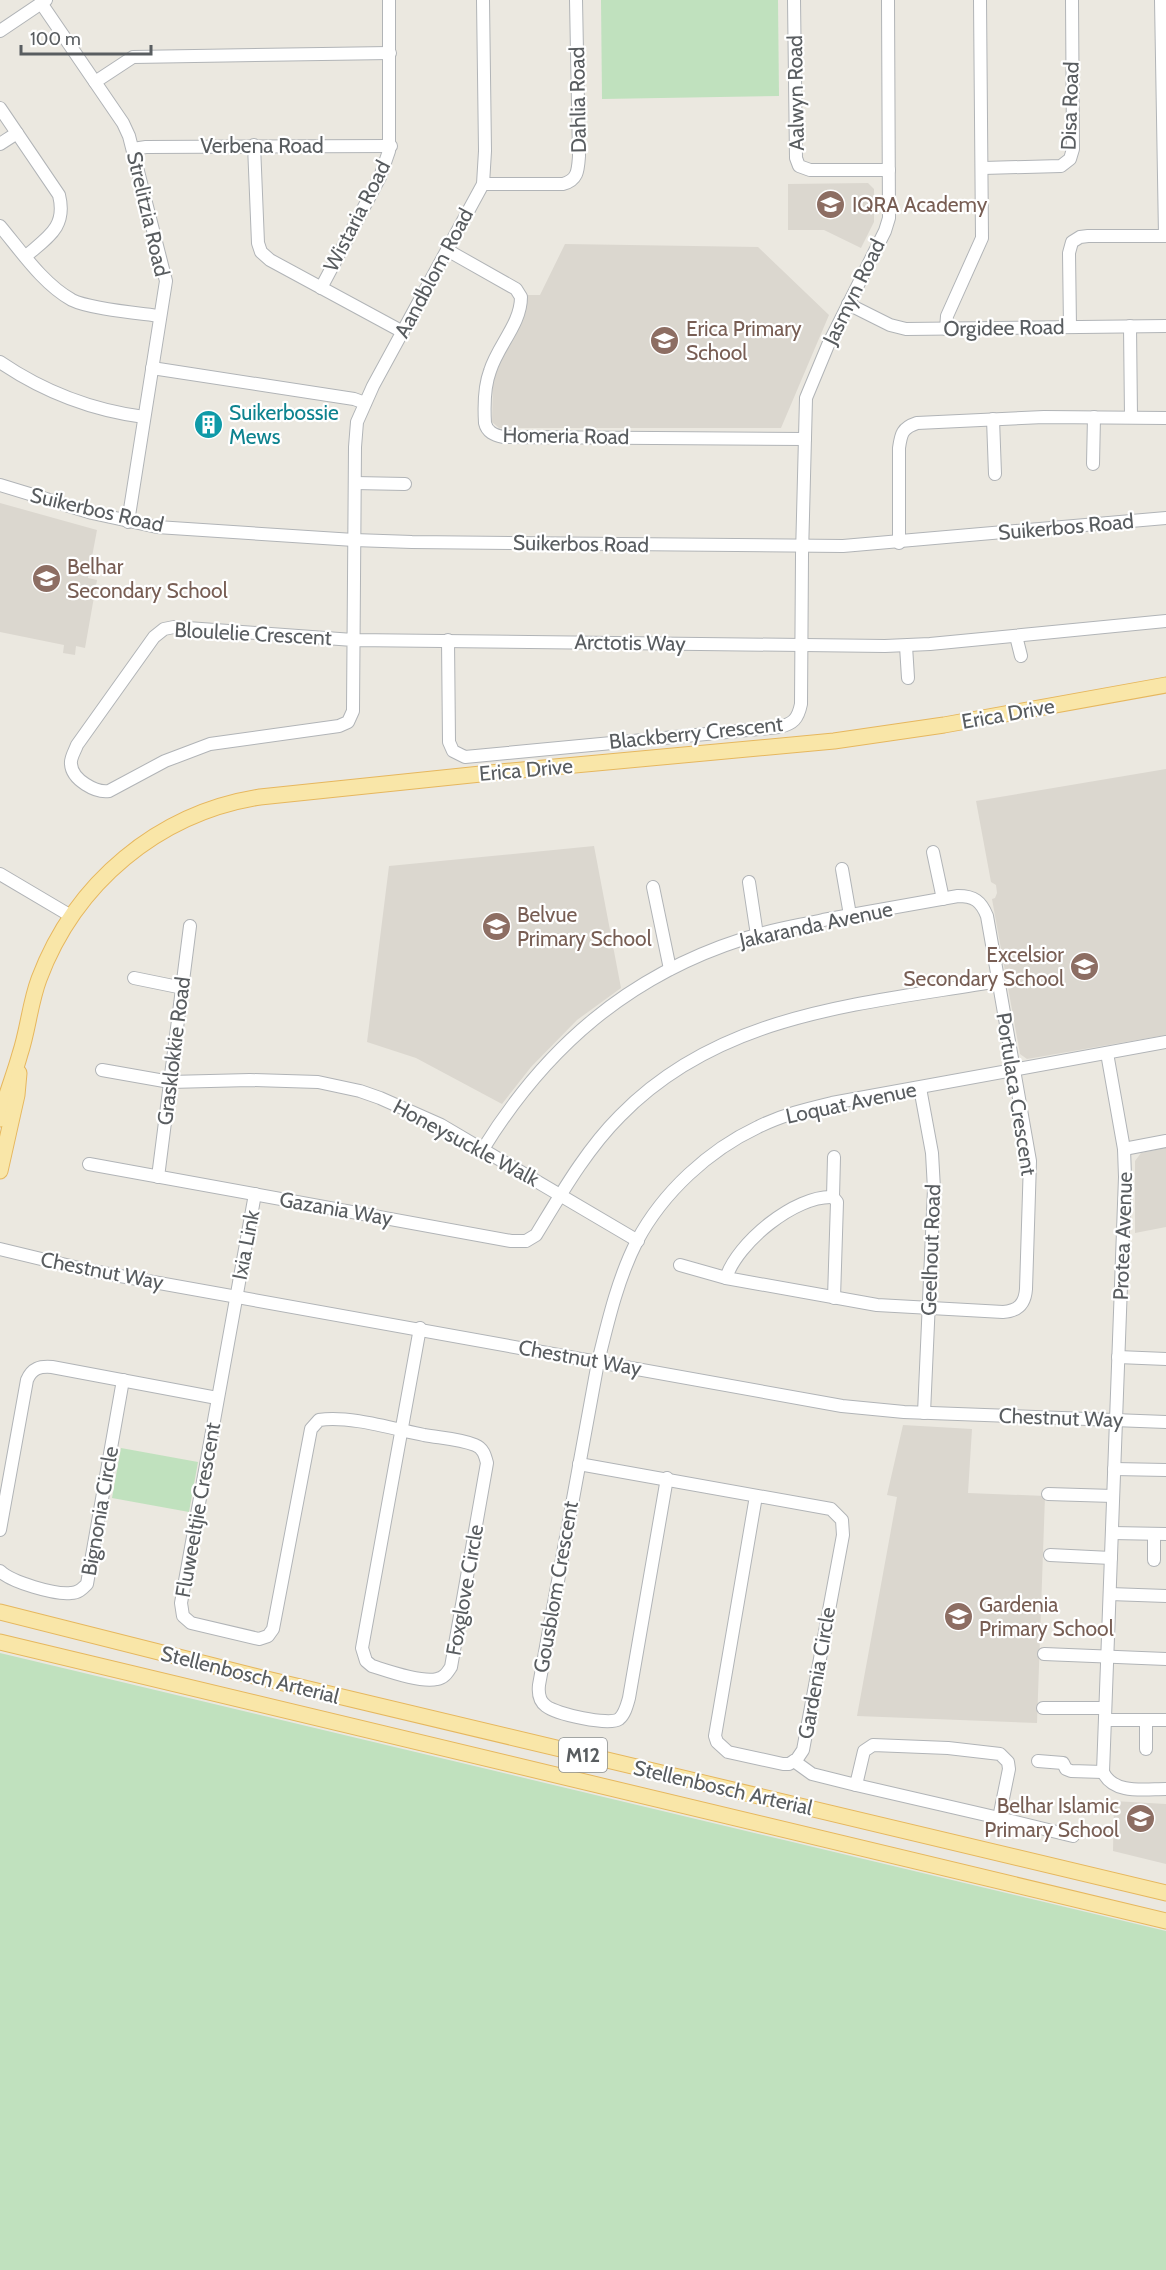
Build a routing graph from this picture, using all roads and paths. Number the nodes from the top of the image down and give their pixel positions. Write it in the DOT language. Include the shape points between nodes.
graph roads {
  1 [pos="389,0"];
  2 [pos="483,0"];
  3 [pos="576,0"];
  4 [pos="794,0"];
  5 [pos="888,0"];
  6 [pos="980,0"];
  7 [pos="1072,0"];
  8 [pos="1161,0"];
  9 [pos="44,2"];
  10 [pos="0,31"];
  11 [pos="390,53"];
  12 [pos="94,82"];
  13 [pos="0,108"];
  14 [pos="17,133"];
  15 [pos="0,144"];
  16 [pos="254,145"];
  17 [pos="391,146"];
  18 [pos="133,149"];
  19 [pos="983,168"];
  20 [pos="890,170"];
  21 [pos="483,184"];
  22 [pos="0,226"];
  23 [pos="1165,236"];
  24 [pos="447,250"];
  25 [pos="26,256"];
  26 [pos="321,288"];
  27 [pos="848,304"];
  28 [pos="160,316"];
  29 [pos="1130,326"];
  30 [pos="1166,326"];
  31 [pos="1070,327"];
  32 [pos="946,328"];
  33 [pos="403,332"];
  34 [pos="0,362"];
  35 [pos="152,368"];
  36 [pos="365,403"];
  37 [pos="144,417"];
  38 [pos="1094,417"];
  39 [pos="1131,417"];
  40 [pos="1166,418"];
  41 [pos="993,419"];
  42 [pos="805,439"];
  43 [pos="1093,464"];
  44 [pos="995,474"];
  45 [pos="355,483"];
  46 [pos="405,484"];
  47 [pos="0,485"];
  48 [pos="1166,518"];
  49 [pos="128,522"];
  50 [pos="354,540"];
  51 [pos="899,543"];
  52 [pos="803,546"];
  53 [pos="1166,621"];
  54 [pos="1016,636"];
  55 [pos="353,640"];
  56 [pos="448,640"];
  57 [pos="801,645"];
  58 [pos="906,645"];
  59 [pos="1021,656"];
  60 [pos="908,678"];
  61 [pos="1166,686"];
  62 [pos="933,852"];
  63 [pos="842,869"];
  64 [pos="0,874"];
  65 [pos="749,882"];
  66 [pos="653,887"];
  67 [pos="943,899"];
  68 [pos="977,900"];
  69 [pos="850,915"];
  70 [pos="71,916"];
  71 [pos="190,926"];
  72 [pos="757,935"];
  73 [pos="670,969"];
  74 [pos="134,978"];
  75 [pos="998,981"];
  76 [pos="183,988"];
  77 [pos="1166,1042"];
  78 [pos="1107,1053"];
  79 [pos="20,1055"];
  80 [pos="102,1070"];
  81 [pos="1014,1070"];
  82 [pos="170,1082"];
  83 [pos="920,1088"];
  84 [pos="0,1119"];
  85 [pos="1166,1141"];
  86 [pos="483,1149"];
  87 [pos="1125,1149"];
  88 [pos="834,1157"];
  89 [pos="89,1164"];
  90 [pos="0,1171"];
  91 [pos="158,1177"];
  92 [pos="255,1194"];
  93 [pos="561,1194"];
  94 [pos="833,1197"];
  95 [pos="638,1240"];
  96 [pos="0,1249"];
  97 [pos="680,1264"];
  98 [pos="726,1278"];
  99 [pos="236,1295"];
  100 [pos="834,1298"];
  101 [pos="930,1309"];
  102 [pos="420,1328"];
  103 [pos="1119,1357"];
  104 [pos="1166,1359"];
  105 [pos="598,1362"];
  106 [pos="123,1380"];
  107 [pos="218,1398"];
  108 [pos="924,1413"];
  109 [pos="1116,1420"];
  110 [pos="1166,1422"];
  111 [pos="401,1431"];
  112 [pos="579,1464"];
  113 [pos="1114,1469"];
  114 [pos="1166,1470"];
  115 [pos="667,1478"];
  116 [pos="1048,1494"];
  117 [pos="756,1496"];
  118 [pos="1113,1496"];
  119 [pos="0,1530"];
  120 [pos="1112,1533"];
  121 [pos="1160,1534"];
  122 [pos="1050,1555"];
  123 [pos="1111,1558"];
  124 [pos="1154,1560"];
  125 [pos="0,1571"];
  126 [pos="1110,1594"];
  127 [pos="1166,1596"];
  128 [pos="0,1612"];
  129 [pos="0,1642"];
  130 [pos="1044,1654"];
  131 [pos="1107,1657"];
  132 [pos="1166,1659"];
  133 [pos="1042,1708"];
  134 [pos="1105,1714"];
  135 [pos="1146,1720"];
  136 [pos="1166,1720"];
  137 [pos="1146,1749"];
  138 [pos="794,1761"];
  139 [pos="1038,1761"];
  140 [pos="1103,1772"];
  141 [pos="856,1785"];
  142 [pos="1166,1789"];
  143 [pos="999,1818"];
  144 [pos="1073,1836"];
  145 [pos="1166,1893"];
  146 [pos="1166,1921"];
  1 -- 11 [label="street, Wistaria Road"];
  2 -- 21 [label="street, Aandblom Road"];
  3 -- 21 [label="street, Dahlia Road" via="576,175 563,184"];
  4 -- 20 [label="street, Aalwyn Road" via="799,166 810,170"];
  5 -- 20 [label="street, Jasmyn Road"];
  6 -- 19 [label="street"];
  7 -- 19 [label="street, Disa Road" via="1070,159 1061,166"];
  8 -- 23 [label="street"];
  9 -- 10 [label="street"];
  9 -- 12 [label="street, Strelitzia Road"];
  11 -- 12 [label="street" via="133,57"];
  11 -- 17 [label="street, Wistaria Road"];
  12 -- 18 [label="street, Strelitzia Road" via="123,123"];
  13 -- 14 [label="street"];
  14 -- 15 [label="street"];
  14 -- 25 [label="street" via="59,195 62,206 54,232"];
  16 -- 17 [label="street, Verbena Road"];
  16 -- 18 [label="street, Verbena Road"];
  16 -- 26 [label="street" via="261,252"];
  17 -- 26 [label="street, Wistaria Road" via="380,177"];
  18 -- 28 [label="street, Strelitzia Road" via="166,281"];
  19 -- 32 [label="street" via="982,238 947,316"];
  20 -- 27 [label="street, Jasmyn Road" via="885,231"];
  21 -- 24 [label="street, Aandblom Road"];
  22 -- 25 [label="street"];
  23 -- 31 [label="street" via="1088,236 1072,242"];
  24 -- 33 [label="street, Aandblom Road"];
  24 -- 42 [label="street, Homeria Road" via="516,289 521,297 519,313 490,370 487,384 485,423 494,435"];
  25 -- 28 [label="street" via="41,275 72,299"];
  26 -- 33 [label="street"];
  27 -- 32 [label="street, Orgidee Road" via="898,328"];
  27 -- 42 [label="street, Jasmyn Road" via="806,398"];
  28 -- 35 [label="street, Strelitzia Road"];
  29 -- 30 [label="street, Orgidee Road"];
  29 -- 31 [label="street, Orgidee Road"];
  29 -- 39 [label="street"];
  31 -- 32 [label="street, Orgidee Road"];
  33 -- 36 [label="street, Aandblom Road"];
  34 -- 37 [label="street" via="64,397 110,413"];
  35 -- 36 [label="street"];
  35 -- 37 [label="street, Strelitzia Road"];
  36 -- 45 [label="street, Aandblom Road" via="357,422"];
  37 -- 49 [label="street, Strelitzia Road"];
  38 -- 39 [label="street"];
  38 -- 41 [label="street"];
  38 -- 43 [label="street"];
  39 -- 40 [label="street"];
  41 -- 44 [label="street"];
  41 -- 51 [label="street" via="917,423 901,433"];
  42 -- 52 [label="street, Jasmyn Road"];
  45 -- 46 [label="street"];
  45 -- 50 [label="street, Aandblom Road"];
  47 -- 49 [label="street, Suikerbos Road"];
  48 -- 51 [label="street, Suikerbos Road"];
  49 -- 50 [label="street, Suikerbos Road" via="189,530"];
  50 -- 52 [label="street, Suikerbos Road"];
  50 -- 55 [label="street, Bloulelie Crescent"];
  51 -- 52 [label="street, Suikerbos Road"];
  52 -- 57 [label="street, Blackberry Crescent"];
  53 -- 54 [label="street, Arctotis Way"];
  54 -- 58 [label="street, Arctotis Way"];
  54 -- 59 [label="street"];
  55 -- 55 [label="street, Bloulelie Crescent" via="353,711 348,722 210,744 165,761 109,792 94,789 72,770 70,763 77,746 154,637 164,629"];
  55 -- 56 [label="street, Arctotis Way"];
  56 -- 57 [label="street, Arctotis Way"];
  56 -- 57 [label="street, Blackberry Crescent" via="449,742 453,751 465,757 789,725 799,714"];
  57 -- 58 [label="street, Arctotis Way"];
  58 -- 60 [label="street"];
  61 -- 70 [label="main road, Erica Drive" via="834,741 245,800 199,813 153,837 114,865"];
  62 -- 67 [label="street"];
  63 -- 69 [label="street"];
  64 -- 70 [label="street"];
  65 -- 72 [label="street"];
  66 -- 73 [label="street"];
  67 -- 68 [label="street, Jakaranda Avenue" via="965,896"];
  67 -- 69 [label="street, Jakaranda Avenue"];
  68 -- 75 [label="street, Portulaca Crescent" via="987,916"];
  69 -- 72 [label="street, Jakaranda Avenue"];
  70 -- 79 [label="main road, Erica Drive" via="38,982"];
  71 -- 76 [label="street, Grasklokkie Road"];
  72 -- 73 [label="street, Jakaranda Avenue"];
  73 -- 86 [label="street, Jakaranda Avenue" via="614,1004 547,1061"];
  74 -- 76 [label="street"];
  75 -- 81 [label="street, Portulaca Crescent"];
  75 -- 93 [label="street, Gazania Way" via="829,1010 780,1022 717,1046 663,1078 620,1116 596,1142"];
  76 -- 82 [label="street, Grasklokkie Road"];
  77 -- 78 [label="street, Loquat Avenue"];
  78 -- 81 [label="street, Loquat Avenue"];
  78 -- 87 [label="street, Protea Avenue"];
  79 -- 84 [label="main road, Erica Drive"];
  79 -- 90 [label="main road, Erica Drive" via="17,1095"];
  80 -- 82 [label="street, Honeysuckle Walk"];
  81 -- 83 [label="street, Loquat Avenue"];
  81 -- 101 [label="street, Portulaca Crescent" via="1030,1174 1024,1301 1010,1312"];
  82 -- 86 [label="street, Honeysuckle Walk" via="288,1080 348,1088 414,1112"];
  82 -- 91 [label="street, Grasklokkie Road"];
  83 -- 95 [label="street, Loquat Avenue" via="832,1103 757,1127 694,1170 668,1196"];
  83 -- 101 [label="street, Geelhout Road" via="934,1172"];
  85 -- 87 [label="street"];
  86 -- 93 [label="street, Honeysuckle Walk"];
  87 -- 103 [label="street, Protea Avenue"];
  88 -- 94 [label="street"];
  89 -- 91 [label="street, Gazania Way"];
  91 -- 92 [label="street, Gazania Way"];
  92 -- 93 [label="street, Gazania Way" via="511,1241 526,1241 536,1235"];
  92 -- 99 [label="street, Ixia Link"];
  93 -- 95 [label="street, Honeysuckle Walk"];
  94 -- 98 [label="street" via="823,1196 765,1227 737,1255"];
  94 -- 100 [label="street" via="837,1202"];
  95 -- 105 [label="street, Loquat Avenue" via="616,1294"];
  96 -- 99 [label="street, Chestnut Way" via="87,1270"];
  97 -- 98 [label="street, Portulaca Crescent"];
  98 -- 100 [label="street, Portulaca Crescent"];
  99 -- 102 [label="street, Chestnut Way"];
  99 -- 107 [label="street, Fluweeltjie Crescent"];
  100 -- 101 [label="street, Portulaca Crescent"];
  101 -- 108 [label="street, Geelhout Road"];
  102 -- 105 [label="street, Chestnut Way"];
  102 -- 111 [label="street, Foxglove Circle"];
  103 -- 104 [label="street"];
  103 -- 109 [label="street, Protea Avenue"];
  105 -- 108 [label="street, Chestnut Way" via="842,1406"];
  105 -- 112 [label="street, Gousblom Crescent"];
  106 -- 107 [label="street"];
  106 -- 119 [label="street" via="44,1366 29,1374"];
  106 -- 125 [label="street, Bignonia Circle" via="87,1584 78,1592 64,1593"];
  107 -- 111 [label="street, Fluweeltjie Crescent" via="181,1603 183,1616 191,1623 250,1638 268,1636 273,1629 311,1429 319,1420 332,1418"];
  108 -- 109 [label="street, Chestnut Way"];
  109 -- 110 [label="street, Chestnut Way"];
  109 -- 113 [label="street, Protea Avenue"];
  111 -- 111 [label="street, Foxglove Circle" via="477,1445 485,1452 487,1463 451,1667 436,1680 372,1666 362,1648"];
  112 -- 115 [label="street, Gardenia Circle"];
  112 -- 115 [label="street, Gousblom Crescent" via="538,1692 550,1709 603,1722 619,1719 629,1698"];
  113 -- 114 [label="street"];
  113 -- 118 [label="street, Protea Avenue"];
  115 -- 117 [label="street, Gardenia Circle"];
  116 -- 118 [label="street"];
  117 -- 138 [label="street, Gardenia Circle" via="715,1736 728,1752 786,1765"];
  117 -- 138 [label="street, Gardenia Circle" via="831,1509 843,1525 804,1742 801,1755"];
  118 -- 120 [label="street, Protea Avenue"];
  120 -- 121 [label="street"];
  120 -- 123 [label="street, Protea Avenue"];
  121 -- 124 [label="street"];
  122 -- 123 [label="street"];
  123 -- 126 [label="street, Protea Avenue"];
  126 -- 127 [label="street"];
  126 -- 131 [label="street, Protea Avenue"];
  128 -- 145 [label="main road, Stellenbosch Arterial / M12"];
  129 -- 146 [label="main road, Stellenbosch Arterial / M12"];
  130 -- 131 [label="street"];
  131 -- 132 [label="street"];
  131 -- 134 [label="street, Protea Avenue"];
  133 -- 134 [label="street"];
  134 -- 135 [label="street"];
  134 -- 140 [label="street, Protea Avenue"];
  135 -- 136 [label="street"];
  135 -- 137 [label="street"];
  138 -- 141 [label="street" via="812,1774"];
  139 -- 140 [label="street" via="1063,1763 1071,1771"];
  140 -- 142 [label="street" via="1109,1782 1123,1788"];
  141 -- 143 [label="street"];
  141 -- 143 [label="street" via="864,1751 873,1744 1000,1754 1009,1769"];
  143 -- 144 [label="street"];
}
